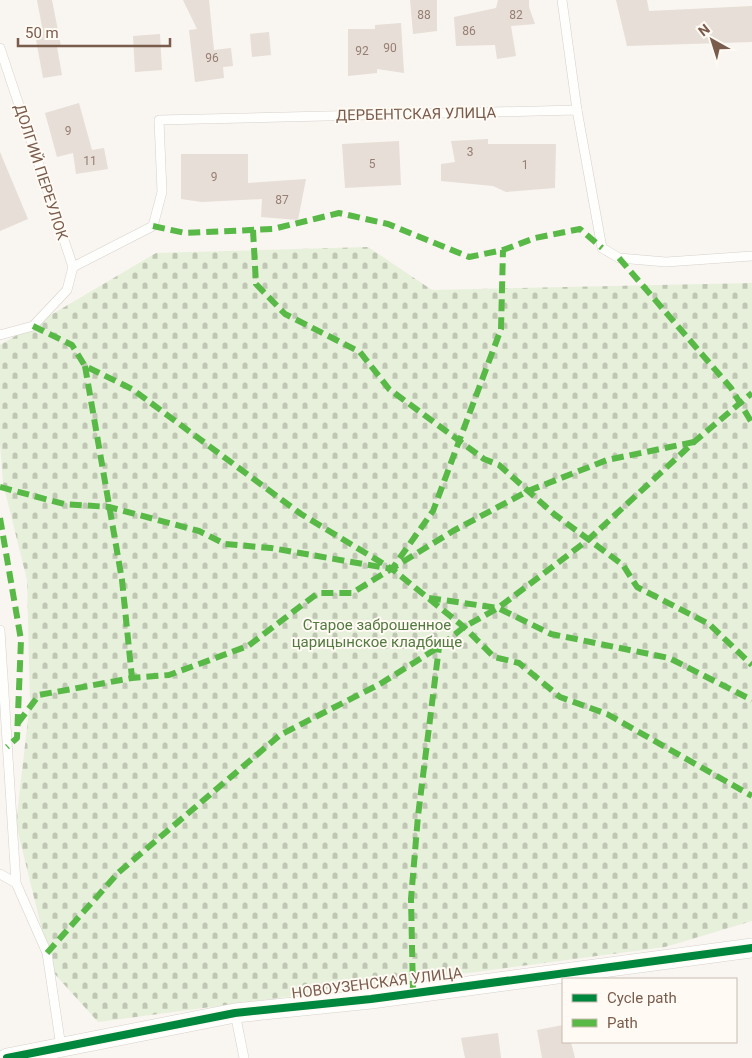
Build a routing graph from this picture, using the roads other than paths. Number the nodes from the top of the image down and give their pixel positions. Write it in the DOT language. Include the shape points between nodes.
graph roads {
  1 [pos="562,0"];
  2 [pos="0,48"];
  3 [pos="577,110"];
  4 [pos="752,256"];
  5 [pos="73,267"];
  6 [pos="0,335"];
  7 [pos="0,630"];
  8 [pos="10,802"];
  9 [pos="0,804"];
  10 [pos="0,874"];
  11 [pos="16,883"];
  12 [pos="752,948"];
  13 [pos="235,1013"];
  14 [pos="60,1047"];
  15 [pos="7,1058"];
  16 [pos="244,1058"];
  1 -- 3 [label="lane"];
  2 -- 5 [label="lane, ДОЛГИЙ ПЕРЕУЛОК"];
  3 -- 4 [label="lane" via="602,248 619,258 666,262"];
  3 -- 5 [label="lane, ДЕРБЕНТСКАЯ УЛИЦА" via="159,120 162,192 153,226"];
  5 -- 6 [label="lane" via="67,290 34,326"];
  7 -- 8 [label="lane"];
  8 -- 9 [label="lane"];
  8 -- 11 [label="lane"];
  10 -- 11 [label="lane"];
  11 -- 14 [label="lane" via="47,953"];
  12 -- 13 [label="street, НОВОУЗЕНСКАЯ УЛИЦА" via="371,999"];
  13 -- 14 [label="street, НОВОУЗЕНСКАЯ УЛИЦА"];
  13 -- 16 [label="lane"];
  14 -- 15 [label="street, НОВОУЗЕНСКАЯ УЛИЦА"];
}
